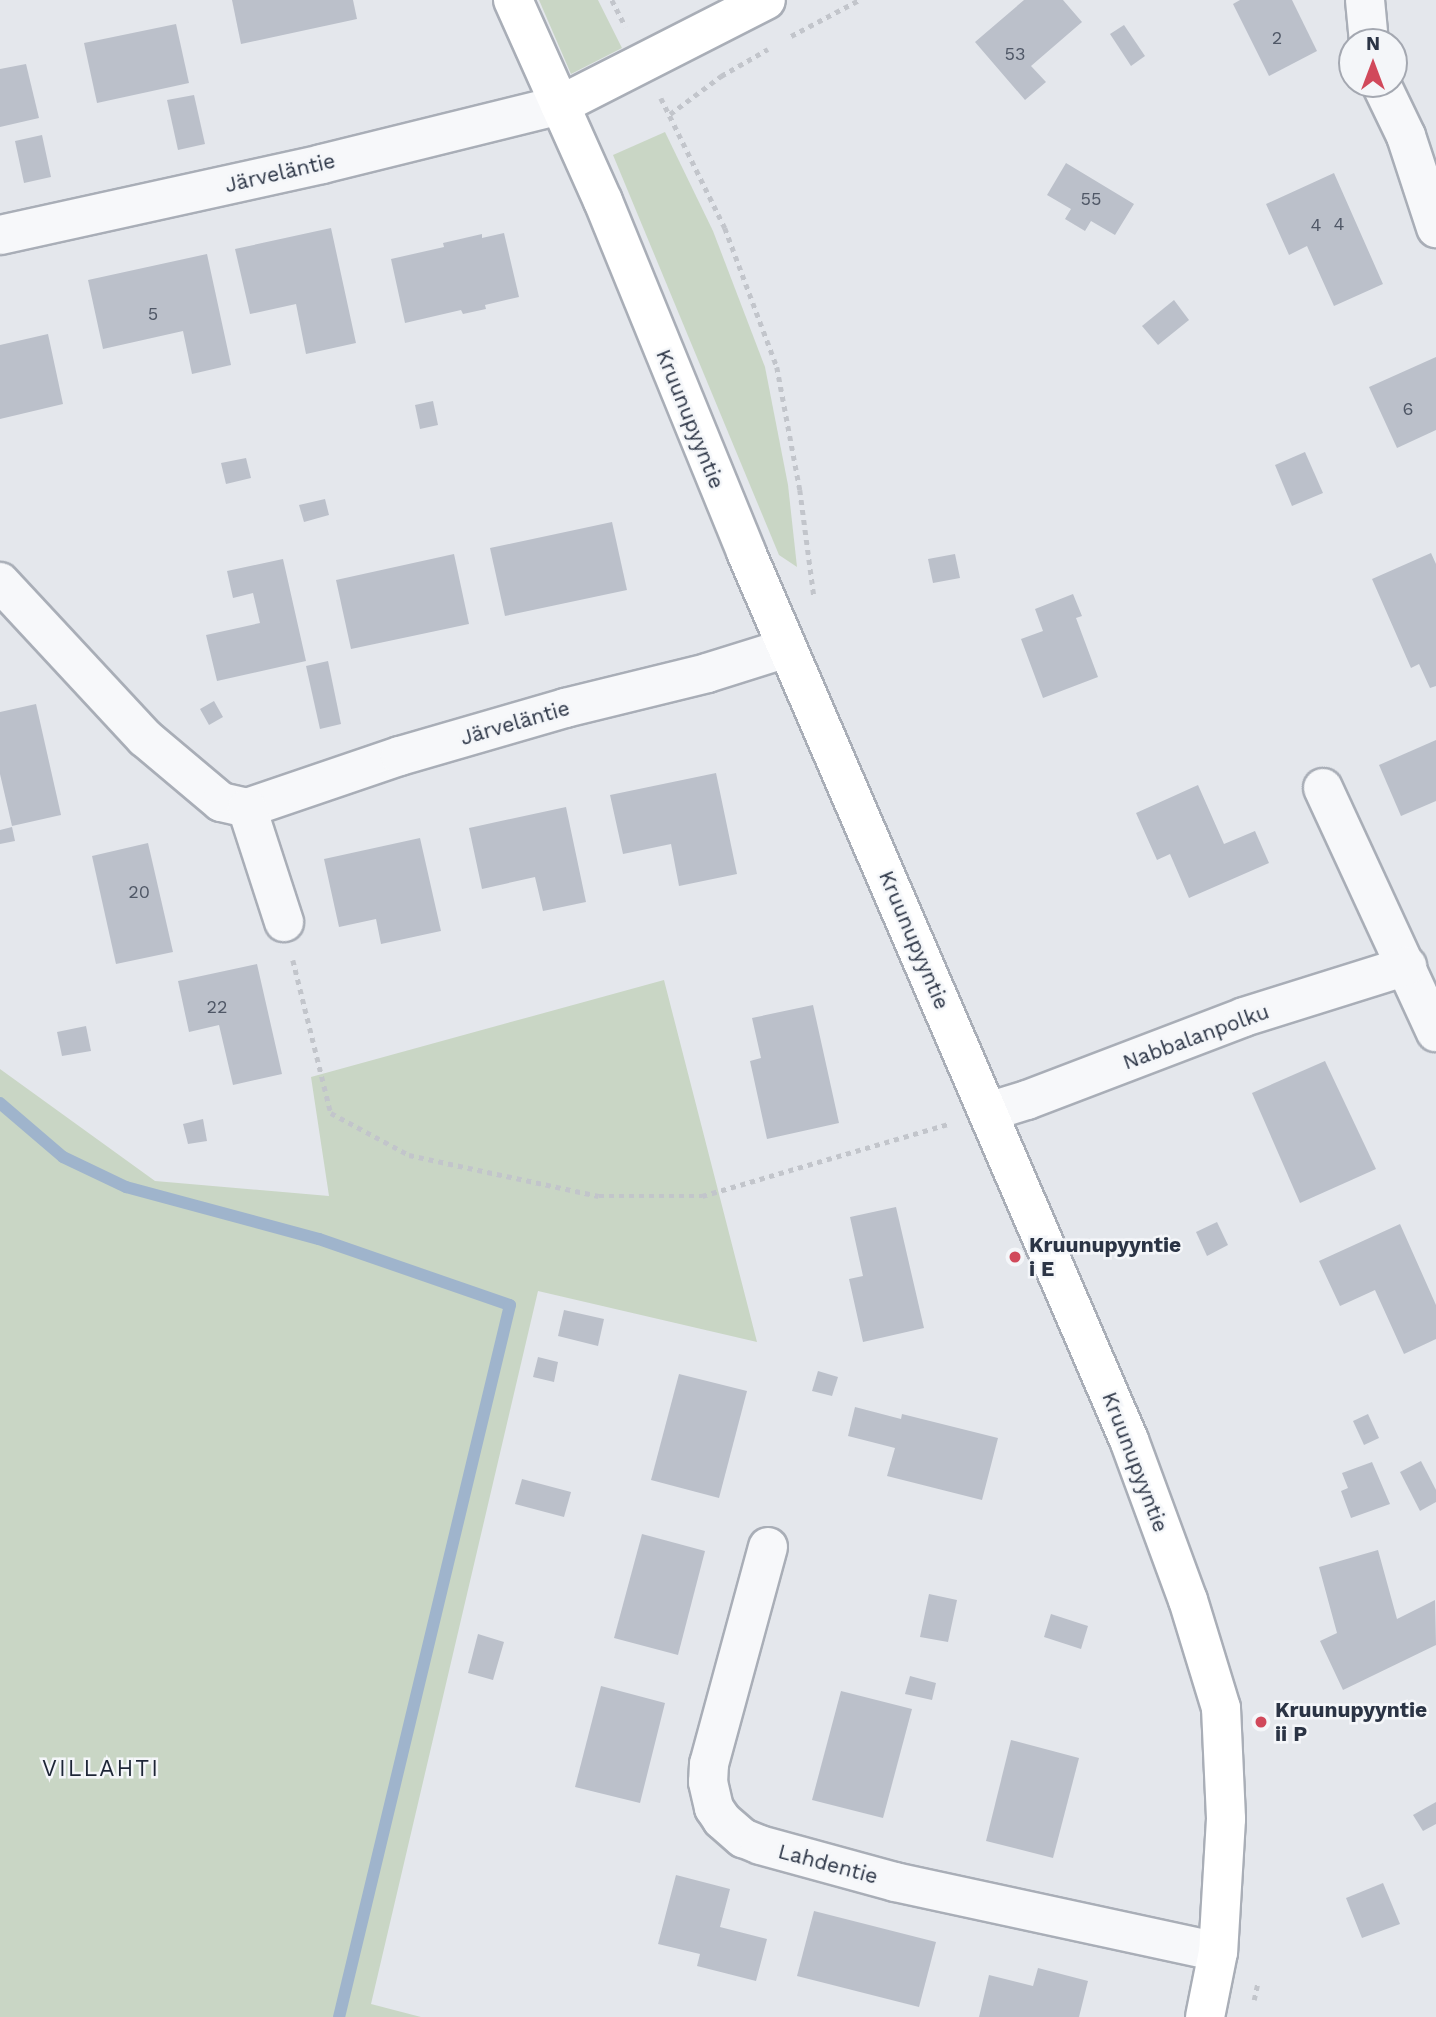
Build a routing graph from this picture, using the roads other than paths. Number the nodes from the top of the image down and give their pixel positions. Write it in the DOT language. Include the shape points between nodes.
graph roads {
  1 [pos="513,0"];
  2 [pos="766,0"];
  3 [pos="1366,0"];
  4 [pos="1368,28"];
  5 [pos="1388,98"];
  6 [pos="560,105"];
  7 [pos="1436,228"];
  8 [pos="0,236"];
  9 [pos="0,582"];
  10 [pos="787,648"];
  11 [pos="1323,788"];
  12 [pos="247,808"];
  13 [pos="284,922"];
  14 [pos="1406,965"];
  15 [pos="1436,1032"];
  16 [pos="988,1112"];
  17 [pos="768,1547"];
  18 [pos="1218,1952"];
  19 [pos="1205,2017"];
  1 -- 6 [label="street, Kruunupyyntie"];
  2 -- 6 [label="street"];
  3 -- 4 [label="street"];
  5 -- 7 [label="street" via="1406,136"];
  6 -- 8 [label="street, Järveläntie"];
  6 -- 10 [label="street, Kruunupyyntie"];
  9 -- 12 [label="street" via="145,738 221,802"];
  10 -- 12 [label="street, Järveläntie" via="400,755"];
  10 -- 16 [label="street, Kruunupyyntie"];
  11 -- 14 [label="street"];
  12 -- 13 [label="street"];
  14 -- 15 [label="street"];
  14 -- 16 [label="street, Nabbalanpolku" via="1244,1017"];
  16 -- 18 [label="street, Kruunupyyntie" via="1129,1440 1188,1600 1221,1708 1226,1819"];
  17 -- 18 [label="street, Lahdentie" via="709,1764 714,1808 722,1820 760,1845 895,1882"];
  18 -- 19 [label="street, Kruunupyyntie"];
}
